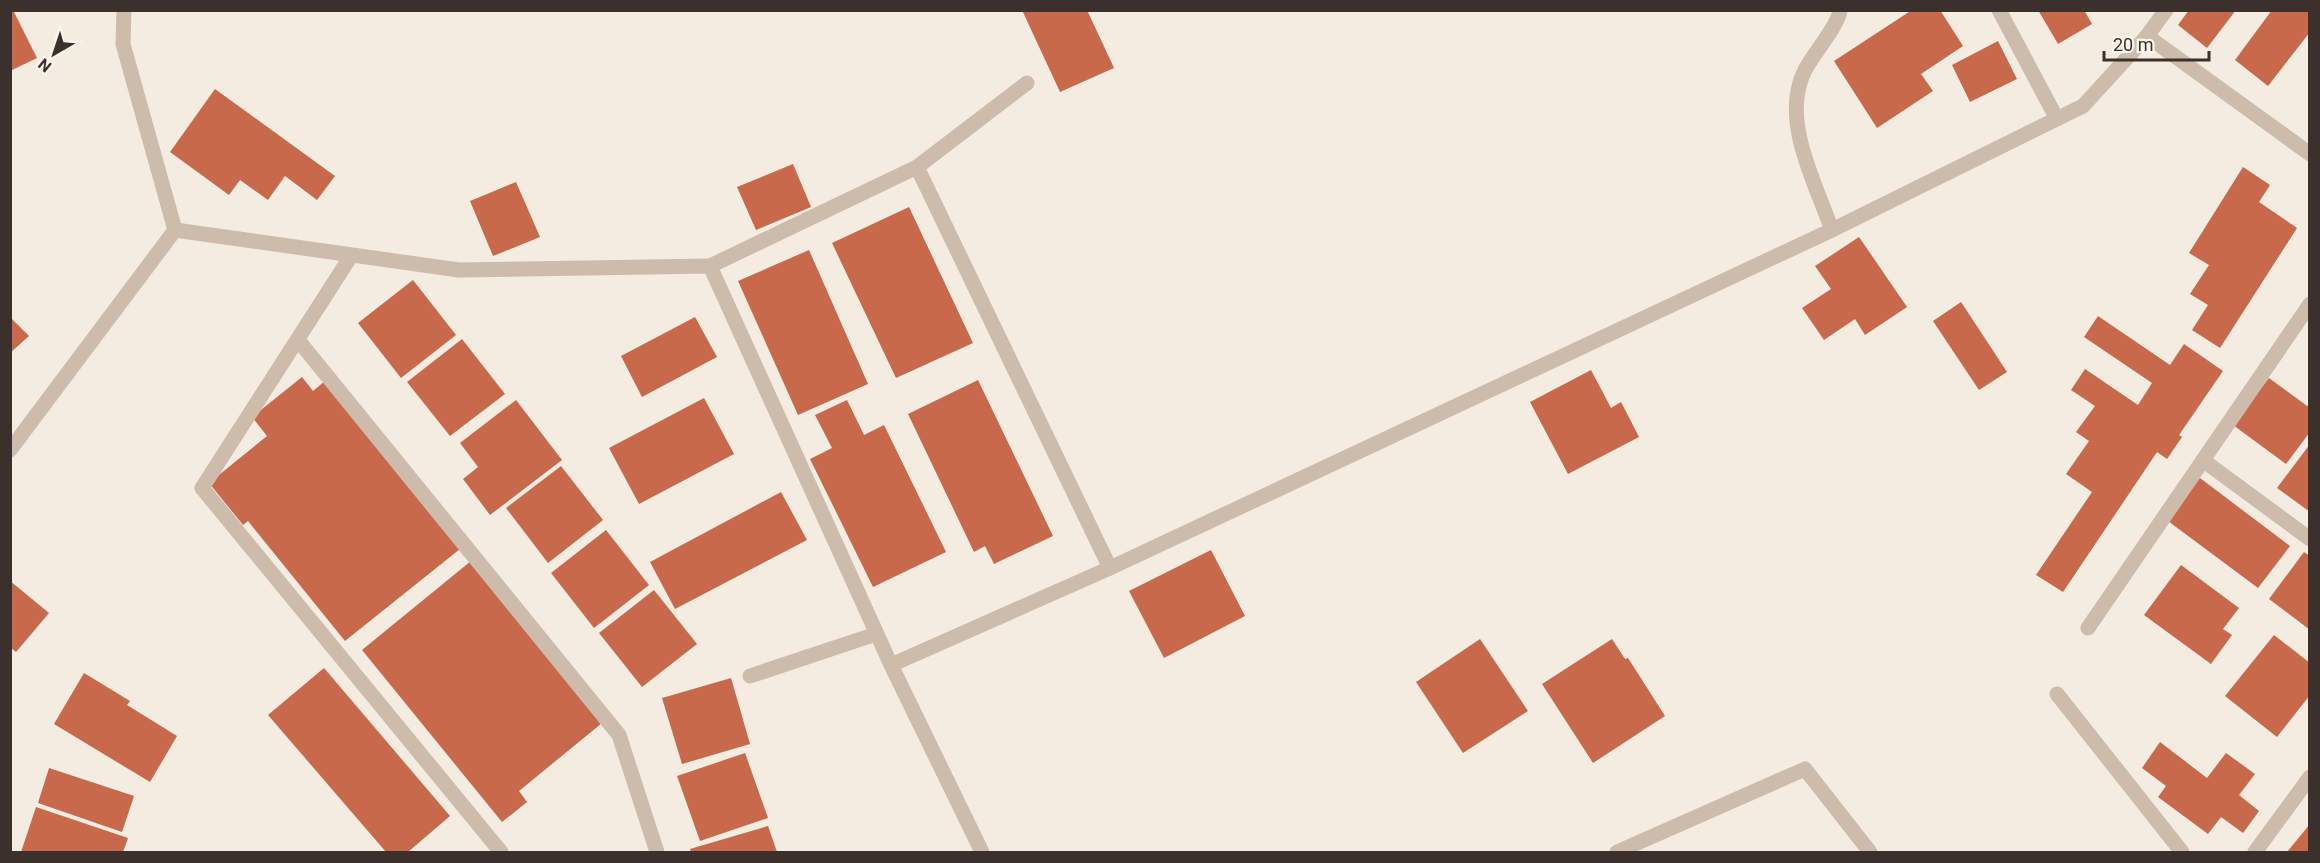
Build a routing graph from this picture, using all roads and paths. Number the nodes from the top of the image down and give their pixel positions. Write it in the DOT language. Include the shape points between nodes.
graph roads {
  1 [pos="124,10"];
  2 [pos="1840,10"];
  3 [pos="1998,10"];
  4 [pos="2155,10"];
  5 [pos="2166,10"];
  6 [pos="2147,36"];
  7 [pos="1028,83"];
  8 [pos="2057,119"];
  9 [pos="2310,154"];
  10 [pos="917,167"];
  11 [pos="176,230"];
  12 [pos="1832,230"];
  13 [pos="351,256"];
  14 [pos="710,266"];
  15 [pos="2310,304"];
  16 [pos="298,340"];
  17 [pos="10,450"];
  18 [pos="2204,461"];
  19 [pos="2310,539"];
  20 [pos="1110,568"];
  21 [pos="2088,628"];
  22 [pos="876,634"];
  23 [pos="891,665"];
  24 [pos="750,676"];
  25 [pos="2057,694"];
  26 [pos="2310,777"];
  27 [pos="501,852"];
  28 [pos="657,852"];
  29 [pos="982,852"];
  30 [pos="1617,852"];
  31 [pos="1870,852"];
  32 [pos="2182,852"];
  33 [pos="2255,852"];
  1 -- 11 [label="street" via="123,44"];
  2 -- 12 [label="street" via="1804,72 1797,88 1796,105 1800,138"];
  3 -- 8 [label="street"];
  4 -- 6 [label="street"];
  5 -- 6 [label="street"];
  6 -- 8 [label="street" via="2084,106"];
  6 -- 9 [label="street"];
  7 -- 10 [label="street"];
  8 -- 12 [label="street"];
  10 -- 14 [label="street"];
  10 -- 20 [label="street"];
  11 -- 13 [label="street"];
  11 -- 17 [label="street"];
  12 -- 20 [label="street"];
  13 -- 14 [label="street" via="459,270"];
  13 -- 16 [label="street"];
  14 -- 22 [label="street"];
  15 -- 18 [label="street"];
  16 -- 27 [label="street" via="202,488"];
  16 -- 28 [label="street" via="619,735"];
  18 -- 19 [label="street"];
  18 -- 21 [label="street"];
  20 -- 23 [label="street"];
  22 -- 23 [label="street"];
  22 -- 24 [label="street"];
  23 -- 29 [label="street"];
  25 -- 32 [label="street"];
  26 -- 33 [label="street"];
  30 -- 31 [label="street" via="1804,769"];
}
